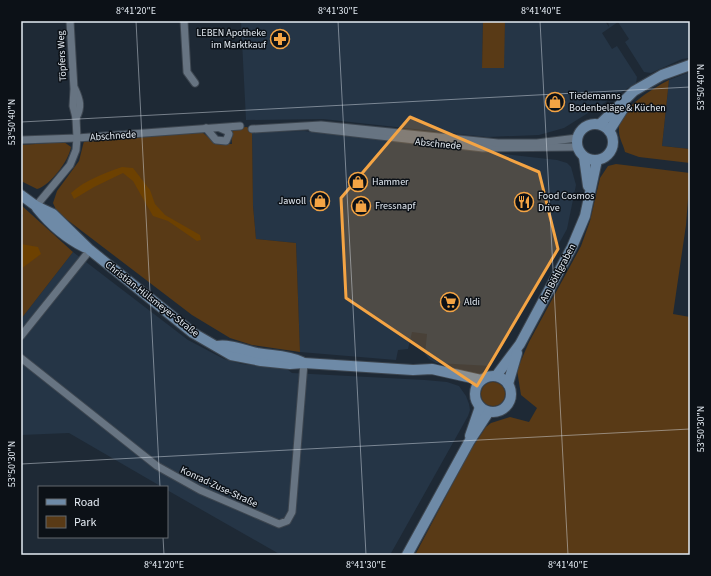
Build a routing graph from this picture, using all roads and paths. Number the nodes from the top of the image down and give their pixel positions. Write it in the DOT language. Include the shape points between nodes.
graph roads {
  1 [pos="70,21"];
  2 [pos="184,21"];
  3 [pos="690,65"];
  4 [pos="195,83"];
  5 [pos="641,88"];
  6 [pos="600,124"];
  7 [pos="240,126"];
  8 [pos="206,128"];
  9 [pos="220,128"];
  10 [pos="252,129"];
  11 [pos="609,131"];
  12 [pos="77,138"];
  13 [pos="21,140"];
  14 [pos="577,142"];
  15 [pos="584,157"];
  16 [pos="597,160"];
  17 [pos="21,195"];
  18 [pos="588,198"];
  19 [pos="36,206"];
  20 [pos="90,250"];
  21 [pos="21,336"];
  22 [pos="520,344"];
  23 [pos="21,358"];
  24 [pos="304,363"];
  25 [pos="413,370"];
  26 [pos="496,376"];
  27 [pos="481,380"];
  28 [pos="508,384"];
  29 [pos="475,390"];
  30 [pos="484,410"];
  31 [pos="407,555"];
  1 -- 12 [label="street, Töpfers Weg" via="74,89 80,99 80,110 76,118"];
  2 -- 4 [label="street" via="186,72"];
  3 -- 5 [label="street" via="662,75"];
  5 -- 6 [label="street" via="628,96"];
  5 -- 11 [label="street"];
  6 -- 11 [label="street"];
  6 -- 14 [label="street" via="583,128"];
  7 -- 9 [label="street, Abschnede"];
  8 -- 9 [label="street, Abschnede"];
  8 -- 9 [label="street" via="216,140 226,141 229,134"];
  8 -- 12 [label="street, Abschnede"];
  10 -- 14 [label="street, Abschnede" via="321,125 498,143"];
  11 -- 16 [label="street" via="612,147 606,156"];
  12 -- 13 [label="street, Abschnede"];
  12 -- 19 [label="street, Töpfers Weg" via="76,150 70,165"];
  14 -- 15 [label="street"];
  15 -- 16 [label="street"];
  15 -- 18 [label="street, Am Böhlgraben"];
  16 -- 18 [label="street, Am Böhlgraben"];
  17 -- 19 [label="street, Christian-Hülsmeyer-Straße"];
  18 -- 22 [label="street, Am Böhlgraben" via="585,216 572,247"];
  19 -- 20 [label="street, Christian-Hülsmeyer-Straße" via="53,214"];
  20 -- 21 [label="street"];
  20 -- 24 [label="street, Christian-Hülsmeyer-Straße" via="193,333 216,346 225,345 284,356"];
  22 -- 26 [label="street, Am Böhlgraben"];
  22 -- 28 [label="street, Am Böhlgraben"];
  23 -- 24 [label="street, Konrad-Zuse-Straße" via="163,470 200,490 279,524 287,520 292,513"];
  24 -- 25 [label="street, Christian-Hülsmeyer-Straße"];
  25 -- 27 [label="street, Christian-Hülsmeyer-Straße" via="444,371"];
  25 -- 29 [label="street, Christian-Hülsmeyer-Straße" via="428,376 459,381"];
  26 -- 27 [label="street"];
  26 -- 28 [label="street"];
  27 -- 29 [label="street"];
  28 -- 30 [label="street" via="511,397 509,404 498,412"];
  29 -- 30 [label="street" via="474,396"];
  30 -- 31 [label="street" via="473,424 469,442"];
}
